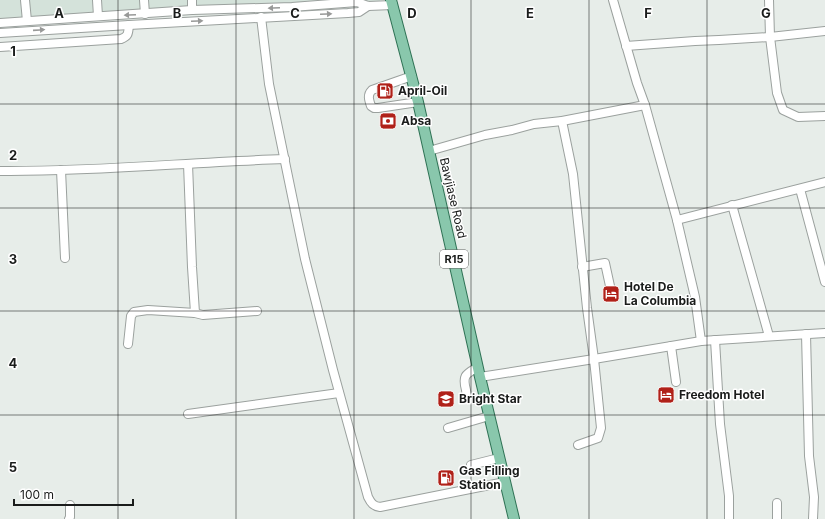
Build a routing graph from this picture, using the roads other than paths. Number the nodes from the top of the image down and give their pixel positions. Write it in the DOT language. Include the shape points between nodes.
graph roads {
  1 [pos="25,0"];
  2 [pos="97,0"];
  3 [pos="144,0"];
  4 [pos="192,0"];
  5 [pos="613,0"];
  6 [pos="768,0"];
  7 [pos="292,3"];
  8 [pos="392,3"];
  9 [pos="368,6"];
  10 [pos="192,10"];
  11 [pos="145,14"];
  12 [pos="98,16"];
  13 [pos="261,17"];
  14 [pos="27,21"];
  15 [pos="0,23"];
  16 [pos="129,25"];
  17 [pos="825,31"];
  18 [pos="0,33"];
  19 [pos="770,37"];
  20 [pos="626,46"];
  21 [pos="0,47"];
  22 [pos="412,76"];
  23 [pos="418,102"];
  24 [pos="645,105"];
  25 [pos="825,116"];
  26 [pos="562,121"];
  27 [pos="429,151"];
  28 [pos="285,159"];
  29 [pos="188,164"];
  30 [pos="61,170"];
  31 [pos="0,171"];
  32 [pos="825,182"];
  33 [pos="800,189"];
  34 [pos="732,205"];
  35 [pos="677,220"];
  36 [pos="65,258"];
  37 [pos="582,267"];
  38 [pos="825,282"];
  39 [pos="610,286"];
  40 [pos="257,311"];
  41 [pos="195,313"];
  42 [pos="825,333"];
  43 [pos="806,334"];
  44 [pos="769,336"];
  45 [pos="715,340"];
  46 [pos="701,341"];
  47 [pos="128,344"];
  48 [pos="671,346"];
  49 [pos="594,359"];
  50 [pos="479,372"];
  51 [pos="676,382"];
  52 [pos="339,393"];
  53 [pos="486,401"];
  54 [pos="188,414"];
  55 [pos="489,416"];
  56 [pos="448,428"];
  57 [pos="578,445"];
  58 [pos="499,458"];
  59 [pos="471,464"];
  60 [pos="505,482"];
  61 [pos="777,503"];
  62 [pos="70,505"];
  63 [pos="69,519"];
  64 [pos="514,519"];
  65 [pos="729,519"];
  66 [pos="778,519"];
  67 [pos="813,519"];
  1 -- 14 [label="street"];
  2 -- 12 [label="street"];
  3 -- 11 [label="street"];
  4 -- 10 [label="street"];
  5 -- 20 [label="street"];
  6 -- 19 [label="street"];
  7 -- 9 [label="street" via="356,2"];
  7 -- 10 [label="street, one-way"];
  8 -- 9 [label="street"];
  8 -- 22 [label="main road, Bawjiase Road / R15"];
  13 -- 9 [label="street, one-way" via="358,12"];
  10 -- 11 [label="street"];
  11 -- 12 [label="street, one-way"];
  12 -- 14 [label="street"];
  16 -- 13 [label="street, one-way"];
  13 -- 28 [label="street" via="269,84"];
  14 -- 15 [label="street"];
  18 -- 16 [label="street, one-way"];
  16 -- 21 [label="street" via="126,37 121,39"];
  17 -- 19 [label="street"];
  19 -- 20 [label="street"];
  19 -- 25 [label="street" via="777,93 783,110 798,117"];
  20 -- 24 [label="street"];
  22 -- 23 [label="main road, Bawjiase Road / R15"];
  22 -- 23 [label="street" via="369,92 371,106 378,108"];
  23 -- 27 [label="main road, Bawjiase Road / R15"];
  24 -- 26 [label="street"];
  24 -- 35 [label="street"];
  26 -- 27 [label="street" via="534,124 485,135"];
  26 -- 37 [label="street" via="573,174"];
  27 -- 50 [label="main road, Bawjiase Road / R15"];
  28 -- 29 [label="street"];
  28 -- 52 [label="street" via="305,259"];
  29 -- 30 [label="street"];
  29 -- 41 [label="street"];
  30 -- 31 [label="street"];
  30 -- 36 [label="street"];
  32 -- 33 [label="street"];
  33 -- 34 [label="street"];
  33 -- 38 [label="street"];
  34 -- 35 [label="street"];
  34 -- 44 [label="street"];
  35 -- 46 [label="street" via="695,297"];
  37 -- 39 [label="street" via="605,263"];
  37 -- 49 [label="street"];
  40 -- 41 [label="street" via="203,315"];
  41 -- 47 [label="street" via="148,310 134,312 131,316"];
  42 -- 43 [label="street"];
  43 -- 44 [label="street"];
  43 -- 67 [label="street"];
  44 -- 45 [label="street"];
  45 -- 46 [label="street"];
  45 -- 65 [label="street"];
  46 -- 48 [label="street"];
  48 -- 49 [label="street"];
  48 -- 51 [label="street"];
  49 -- 50 [label="street"];
  49 -- 57 [label="street" via="601,428 598,438"];
  50 -- 53 [label="main road, Bawjiase Road / R15"];
  50 -- 53 [label="street" via="469,372 465,376 466,392 471,399"];
  52 -- 54 [label="street"];
  52 -- 60 [label="street" via="368,497 376,507"];
  53 -- 55 [label="main road, Bawjiase Road / R15"];
  55 -- 56 [label="street"];
  55 -- 58 [label="main road, Bawjiase Road / R15"];
  58 -- 59 [label="street"];
  58 -- 60 [label="main road, Bawjiase Road / R15"];
  60 -- 64 [label="main road, Bawjiase Road / R15"];
  61 -- 66 [label="street"];
  62 -- 63 [label="street"];
}
